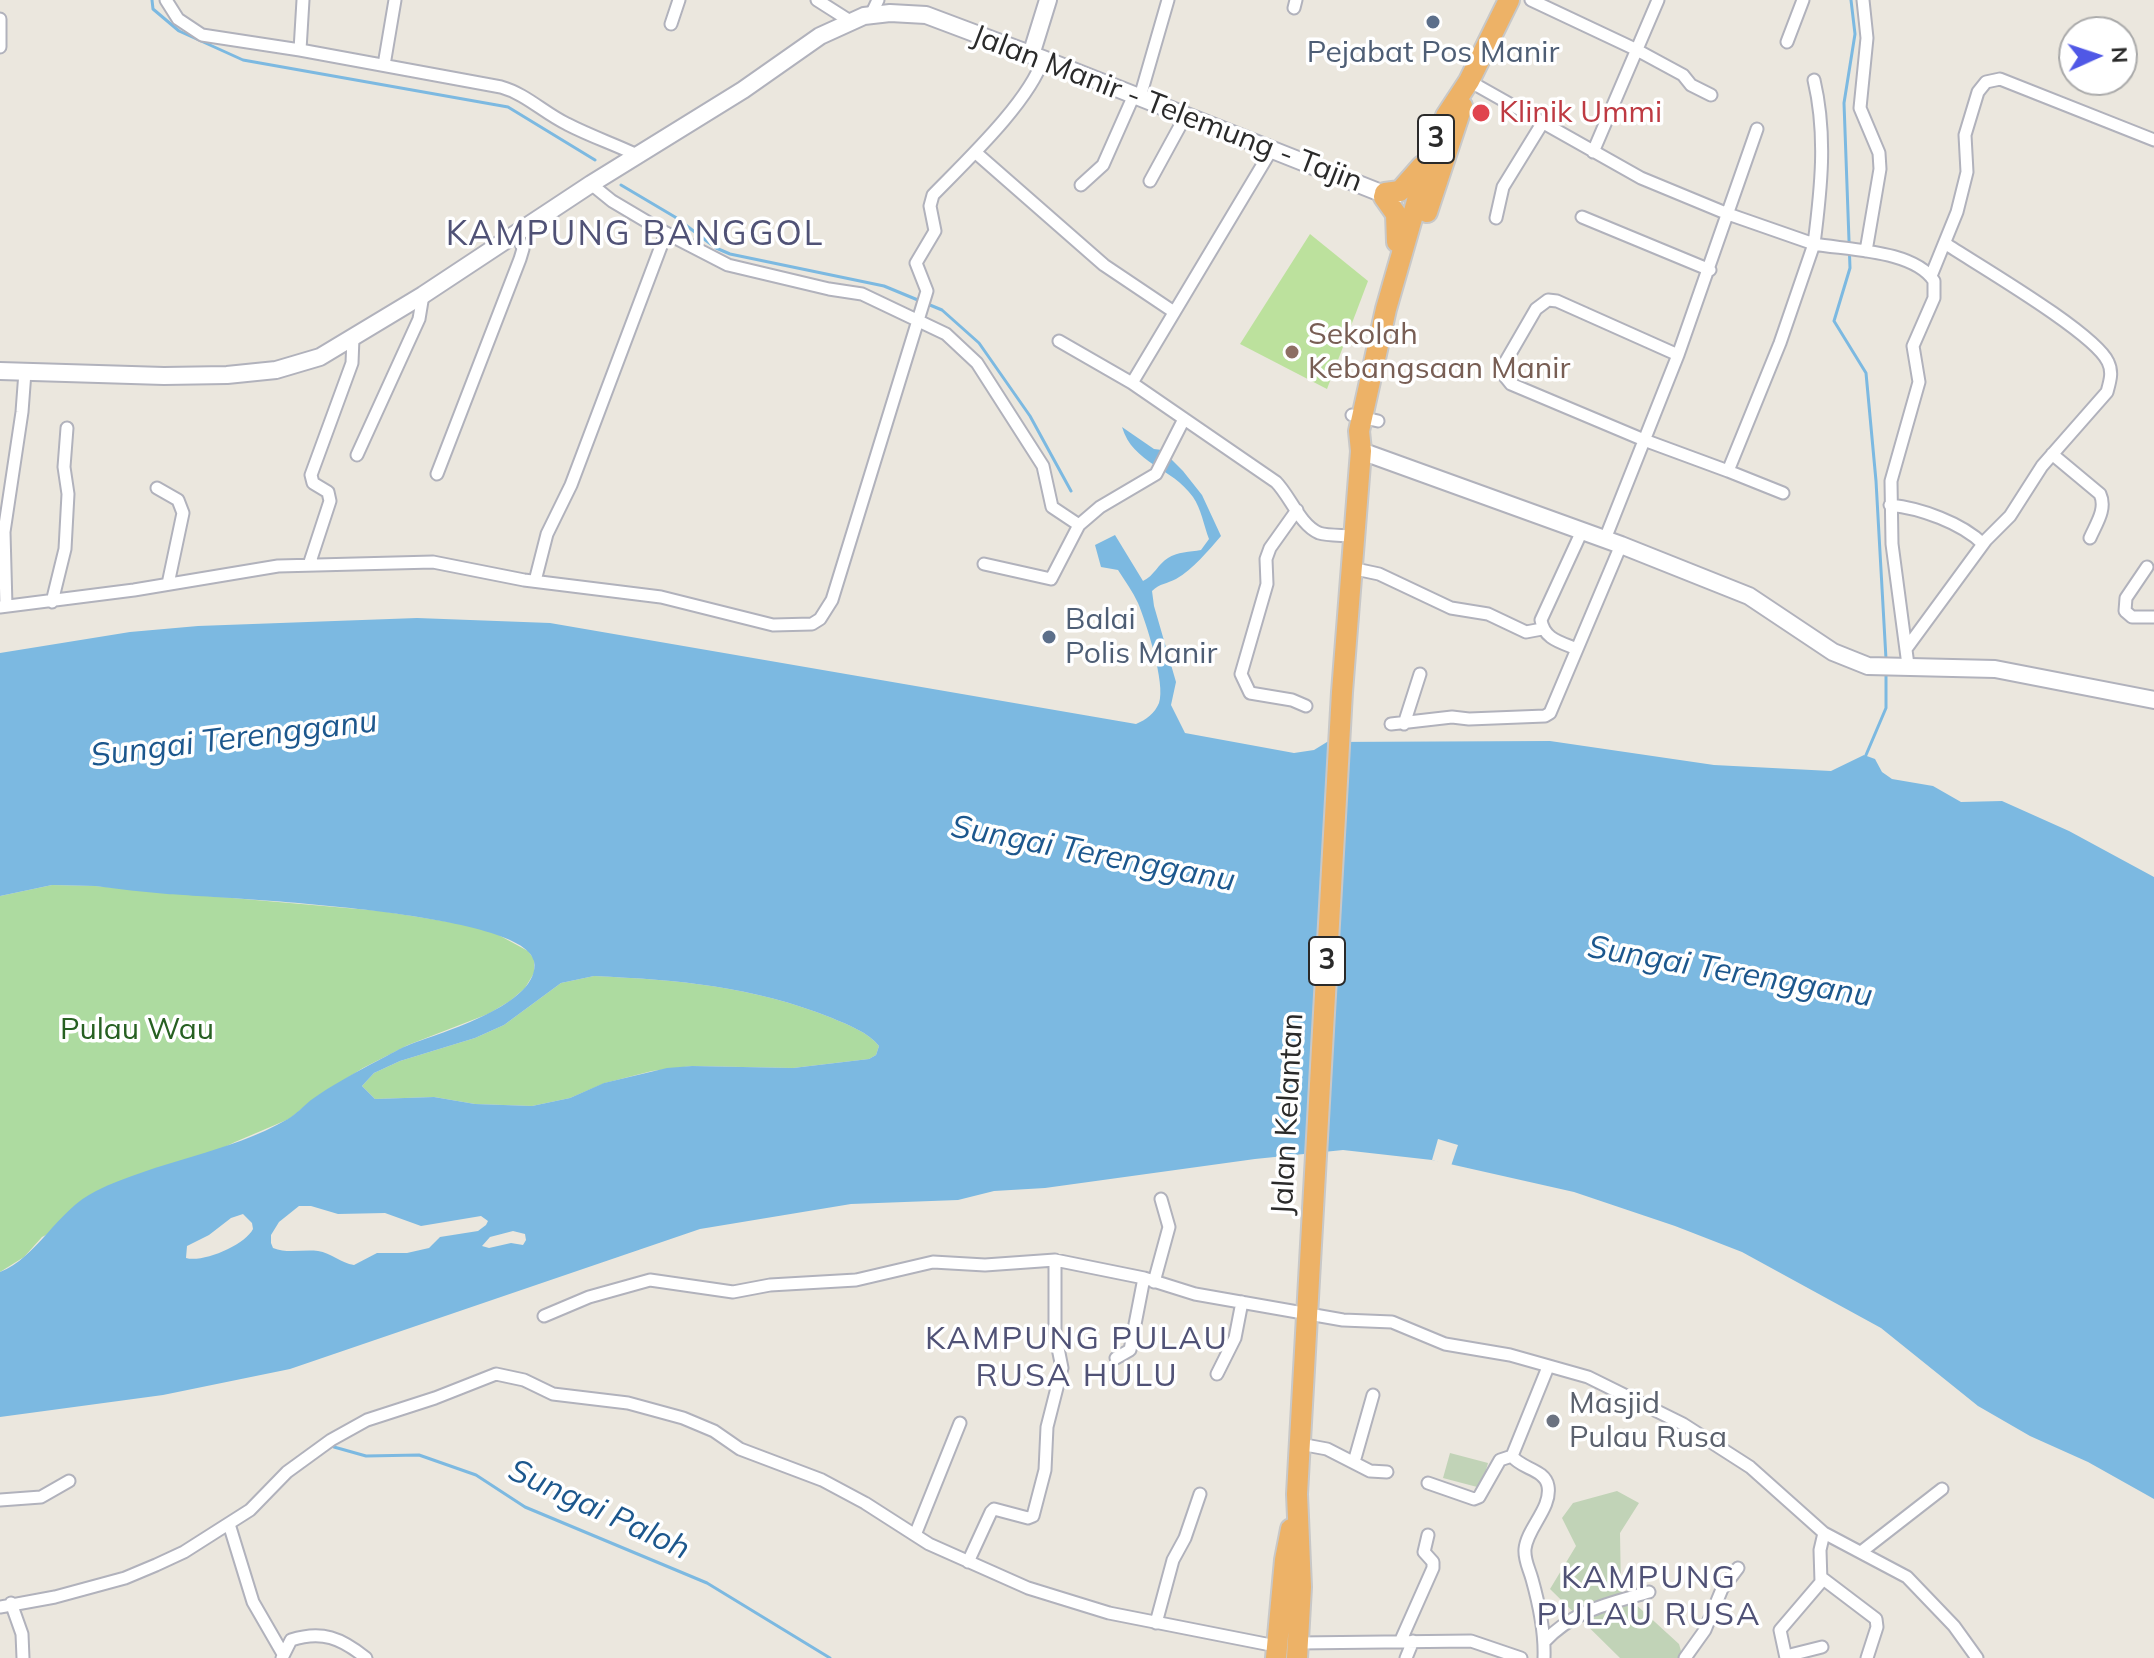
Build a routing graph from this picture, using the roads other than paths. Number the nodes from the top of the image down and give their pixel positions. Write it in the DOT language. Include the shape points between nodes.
graph roads {
  1 [pos="166,0"];
  2 [pos="303,0"];
  3 [pos="395,0"];
  4 [pos="679,0"];
  5 [pos="817,0"];
  6 [pos="1048,0"];
  7 [pos="1168,0"];
  8 [pos="1509,0"];
  9 [pos="1531,0"];
  10 [pos="1658,0"];
  11 [pos="1803,0"];
  12 [pos="1863,0"];
  13 [pos="875,8"];
  14 [pos="0,19"];
  15 [pos="850,21"];
  16 [pos="671,24"];
  17 [pos="1787,42"];
  18 [pos="0,47"];
  19 [pos="1635,49"];
  20 [pos="300,50"];
  21 [pos="1037,57"];
  22 [pos="384,65"];
  23 [pos="1814,80"];
  24 [pos="1469,81"];
  25 [pos="1711,95"];
  26 [pos="1137,96"];
  27 [pos="1186,115"];
  28 [pos="1543,122"];
  29 [pos="1757,129"];
  30 [pos="2154,140"];
  31 [pos="1272,149"];
  32 [pos="975,152"];
  33 [pos="1431,152"];
  34 [pos="1593,152"];
  35 [pos="637,155"];
  36 [pos="1150,181"];
  37 [pos="591,184"];
  38 [pos="1081,185"];
  39 [pos="1383,194"];
  40 [pos="1421,208"];
  41 [pos="1728,214"];
  42 [pos="1582,217"];
  43 [pos="1496,218"];
  44 [pos="517,232"];
  45 [pos="666,233"];
  46 [pos="1814,244"];
  47 [pos="1946,244"];
  48 [pos="1862,251"];
  49 [pos="1710,270"];
  50 [pos="1928,274"];
  51 [pos="423,295"];
  52 [pos="1386,309"];
  53 [pos="1174,312"];
  54 [pos="918,317"];
  55 [pos="353,338"];
  56 [pos="1059,341"];
  57 [pos="1678,355"];
  58 [pos="0,371"];
  59 [pos="25,372"];
  60 [pos="1132,383"];
  61 [pos="1366,418"];
  62 [pos="1184,419"];
  63 [pos="67,428"];
  64 [pos="1644,440"];
  65 [pos="1361,451"];
  66 [pos="2052,454"];
  67 [pos="357,455"];
  68 [pos="1728,471"];
  69 [pos="437,474"];
  70 [pos="157,488"];
  71 [pos="1783,493"];
  72 [pos="1890,505"];
  73 [pos="1297,510"];
  74 [pos="1079,525"];
  75 [pos="1582,531"];
  76 [pos="1352,536"];
  77 [pos="2090,538"];
  78 [pos="1613,542"];
  79 [pos="1983,544"];
  80 [pos="984,564"];
  81 [pos="309,565"];
  82 [pos="2147,567"];
  83 [pos="1351,568"];
  84 [pos="535,581"];
  85 [pos="168,584"];
  86 [pos="52,602"];
  87 [pos="3,606"];
  88 [pos="2154,617"];
  89 [pos="1542,629"];
  90 [pos="1577,649"];
  91 [pos="1905,660"];
  92 [pos="1420,674"];
  93 [pos="2154,700"];
  94 [pos="1306,706"];
  95 [pos="1161,1199"];
  96 [pos="1055,1260"];
  97 [pos="1149,1280"];
  98 [pos="1242,1302"];
  99 [pos="1307,1314"];
  100 [pos="544,1316"];
  101 [pos="1116,1358"];
  102 [pos="1548,1367"];
  103 [pos="1217,1374"];
  104 [pos="1373,1395"];
  105 [pos="960,1423"];
  106 [pos="1300,1444"];
  107 [pos="1512,1456"];
  108 [pos="1354,1462"];
  109 [pos="1387,1472"];
  110 [pos="69,1481"];
  111 [pos="1428,1483"];
  112 [pos="1942,1489"];
  113 [pos="1200,1494"];
  114 [pos="1297,1494"];
  115 [pos="0,1500"];
  116 [pos="229,1524"];
  117 [pos="1824,1533"];
  118 [pos="915,1535"];
  119 [pos="1428,1535"];
  120 [pos="1861,1552"];
  121 [pos="968,1562"];
  122 [pos="1738,1568"];
  123 [pos="1822,1578"];
  124 [pos="1301,1587"];
  125 [pos="1649,1592"];
  126 [pos="6,1605"];
  127 [pos="1156,1623"];
  128 [pos="1407,1640"];
  129 [pos="1544,1642"];
  130 [pos="1822,1647"];
  131 [pos="1298,1650"];
  132 [pos="1276,1652"];
  133 [pos="283,1656"];
  134 [pos="1786,1657"];
  135 [pos="23,1658"];
  136 [pos="366,1658"];
  137 [pos="1406,1658"];
  138 [pos="1521,1658"];
  139 [pos="1544,1658"];
  140 [pos="1685,1658"];
  141 [pos="1867,1658"];
  142 [pos="1977,1658"];
  1 -- 20 [label="street" via="178,19 202,35"];
  2 -- 20 [label="street"];
  3 -- 22 [label="street"];
  4 -- 16 [label="street"];
  5 -- 15 [label="street"];
  6 -- 21 [label="main road"];
  7 -- 26 [label="street"];
  8 -- 24 [label="highway, Jalan Kelantan / 3"];
  9 -- 19 [label="street"];
  10 -- 19 [label="street"];
  11 -- 17 [label="street"];
  12 -- 48 [label="street" via="1867,38 1860,108 1879,153 1880,169"];
  13 -- 15 [label="main road, Jalan Manir - Telemung - Tajin"];
  13 -- 21 [label="main road, Jalan Manir - Telemung - Tajin" via="926,15"];
  14 -- 18 [label="street"];
  15 -- 35 [label="main road, Jalan Manir - Telemung - Tajin"];
  19 -- 25 [label="street"];
  19 -- 34 [label="street"];
  20 -- 22 [label="street"];
  21 -- 26 [label="main road, Jalan Manir - Telemung - Tajin"];
  21 -- 32 [label="street" via="1038,75"];
  22 -- 35 [label="street" via="516,91 568,125"];
  23 -- 46 [label="street" via="1822,175"];
  24 -- 28 [label="street"];
  24 -- 33 [label="highway, Jalan Kelantan / 3"];
  24 -- 40 [label="highway, Jalan Kelantan / 3" via="1458,122"];
  26 -- 27 [label="main road, Jalan Manir - Telemung - Tajin"];
  26 -- 38 [label="street" via="1103,165"];
  27 -- 31 [label="main road, Jalan Manir - Telemung - Tajin"];
  27 -- 36 [label="street"];
  28 -- 34 [label="street"];
  28 -- 43 [label="street" via="1503,187"];
  29 -- 41 [label="street"];
  30 -- 47 [label="street" via="2000,79 1986,82 1965,135 1967,172"];
  31 -- 39 [label="main road, Jalan Manir - Telemung - Tajin"];
  31 -- 53 [label="street"];
  32 -- 53 [label="street" via="1104,265"];
  32 -- 54 [label="street" via="933,195 935,231 916,263 927,291"];
  33 -- 39 [label="highway" via="1405,187"];
  33 -- 40 [label="highway, Jalan Kelantan / 3"];
  34 -- 41 [label="street"];
  35 -- 37 [label="main road, Jalan Manir - Telemung - Tajin"];
  37 -- 44 [label="main road, Jalan Manir - Telemung - Tajin"];
  37 -- 45 [label="street"];
  39 -- 40 [label="main road, Jalan Manir - Telemung - Tajin"];
  39 -- 52 [label="highway" via="1398,223"];
  40 -- 52 [label="highway, Jalan Kelantan / 3"];
  40 -- 61 [label="highway, Jalan Kelantan / 3"];
  41 -- 46 [label="street"];
  41 -- 49 [label="street"];
  42 -- 49 [label="street"];
  44 -- 51 [label="main road, Jalan Manir - Telemung - Tajin"];
  44 -- 69 [label="street" via="523,249 520,259"];
  45 -- 54 [label="street" via="728,265 862,294"];
  45 -- 84 [label="street" via="571,485 547,534"];
  46 -- 48 [label="street"];
  46 -- 68 [label="street"];
  47 -- 50 [label="street"];
  47 -- 66 [label="street" via="2051,313 2101,350 2109,364 2107,392"];
  48 -- 50 [label="street" via="1908,261"];
  49 -- 57 [label="street"];
  50 -- 72 [label="street" via="1934,298 1913,353 1919,382 1895,461"];
  51 -- 55 [label="main road, Jalan Manir - Telemung - Tajin"];
  51 -- 67 [label="street" via="419,319"];
  52 -- 61 [label="highway, Jalan Kelantan / 3"];
  53 -- 60 [label="street"];
  54 -- 74 [label="street" via="977,363 1043,466 1052,507"];
  54 -- 84 [label="street" via="832,600 820,619 801,626 773,625 661,597"];
  55 -- 59 [label="main road, Jalan Manir - Telemung - Tajin" via="320,357 256,373"];
  55 -- 81 [label="street" via="352,363 311,475 330,501"];
  56 -- 60 [label="street"];
  57 -- 64 [label="street"];
  57 -- 64 [label="street" via="1548,300 1536,309 1503,366 1511,384"];
  58 -- 59 [label="main road, Jalan Manir - Telemung - Tajin"];
  59 -- 87 [label="street" via="4,532"];
  60 -- 62 [label="street"];
  61 -- 65 [label="highway, Jalan Kelantan / 3"];
  62 -- 73 [label="street" via="1276,482"];
  62 -- 74 [label="street" via="1156,474"];
  63 -- 86 [label="street" via="65,549"];
  64 -- 68 [label="street"];
  64 -- 78 [label="street"];
  65 -- 75 [label="main road"];
  65 -- 76 [label="highway, Jalan Kelantan / 3"];
  66 -- 77 [label="street" via="2104,501"];
  66 -- 79 [label="street" via="2010,516"];
  68 -- 71 [label="street"];
  70 -- 85 [label="street" via="178,500 183,513"];
  72 -- 79 [label="street" via="1918,508 1965,528"];
  72 -- 91 [label="street"];
  73 -- 76 [label="street" via="1319,533"];
  73 -- 94 [label="street" via="1266,559 1267,584 1241,674 1250,693"];
  74 -- 80 [label="street" via="1051,579"];
  75 -- 78 [label="main road"];
  75 -- 89 [label="street" via="1544,611"];
  76 -- 83 [label="highway, Jalan Kelantan / 3"];
  78 -- 90 [label="street"];
  78 -- 91 [label="main road" via="1749,596 1833,652 1868,666"];
  79 -- 91 [label="street"];
  81 -- 84 [label="street" via="433,562"];
  81 -- 85 [label="street"];
  82 -- 88 [label="street" via="2126,598 2125,611 2132,617"];
  83 -- 89 [label="street" via="1526,632"];
  83 -- 99 [label="highway, Jalan Kelantan / 3"];
  85 -- 86 [label="street"];
  86 -- 87 [label="street"];
  89 -- 90 [label="street"];
  90 -- 92 [label="street" via="1545,716 1452,717 1397,724"];
  91 -- 93 [label="main road" via="1995,669"];
  95 -- 97 [label="street" via="1169,1227"];
  96 -- 97 [label="street"];
  96 -- 100 [label="street" via="933,1262 856,1280 733,1292 650,1280"];
  96 -- 121 [label="street" via="1055,1333 1062,1368 1033,1516 994,1509"];
  97 -- 98 [label="street"];
  97 -- 101 [label="street" via="1130,1350"];
  98 -- 99 [label="street"];
  98 -- 103 [label="street" via="1235,1338"];
  99 -- 102 [label="street" via="1392,1322 1445,1344"];
  99 -- 106 [label="highway, Jalan Kelantan / 3"];
  102 -- 107 [label="street"];
  102 -- 117 [label="street" via="1601,1382 1683,1424 1750,1467"];
  104 -- 108 [label="street"];
  105 -- 118 [label="street"];
  106 -- 108 [label="street"];
  106 -- 114 [label="highway, Jalan Kelantan / 3"];
  107 -- 111 [label="street" via="1500,1460 1474,1499"];
  107 -- 129 [label="street" via="1548,1482 1547,1498 1525,1547"];
  108 -- 109 [label="street"];
  110 -- 115 [label="street" via="41,1497"];
  112 -- 120 [label="street"];
  113 -- 127 [label="street" via="1173,1560"];
  114 -- 124 [label="highway, Jalan Kelantan / 3"];
  114 -- 132 [label="highway, Jalan Kelantan / 3"];
  116 -- 118 [label="street" via="331,1440 367,1420 496,1374 553,1394 628,1403 683,1418 740,1449 822,1480"];
  116 -- 126 [label="street" via="184,1552 125,1578"];
  116 -- 133 [label="street" via="253,1602"];
  117 -- 120 [label="street"];
  117 -- 123 [label="street"];
  118 -- 121 [label="street"];
  119 -- 128 [label="street" via="1424,1552 1433,1568"];
  120 -- 142 [label="street" via="1907,1577"];
  121 -- 127 [label="street" via="1028,1588"];
  122 -- 140 [label="street"];
  123 -- 134 [label="street" via="1780,1630"];
  123 -- 141 [label="street" via="1876,1619"];
  124 -- 131 [label="highway, Jalan Kelantan / 3"];
  124 -- 132 [label="highway" via="1295,1579 1288,1583"];
  125 -- 129 [label="street" via="1585,1611"];
  126 -- 135 [label="street" via="22,1634"];
  127 -- 132 [label="street"];
  128 -- 131 [label="street"];
  128 -- 137 [label="street"];
  128 -- 138 [label="street" via="1471,1641"];
  129 -- 139 [label="street"];
  130 -- 134 [label="street"];
  133 -- 136 [label="street" via="291,1640 317,1634"];
}
